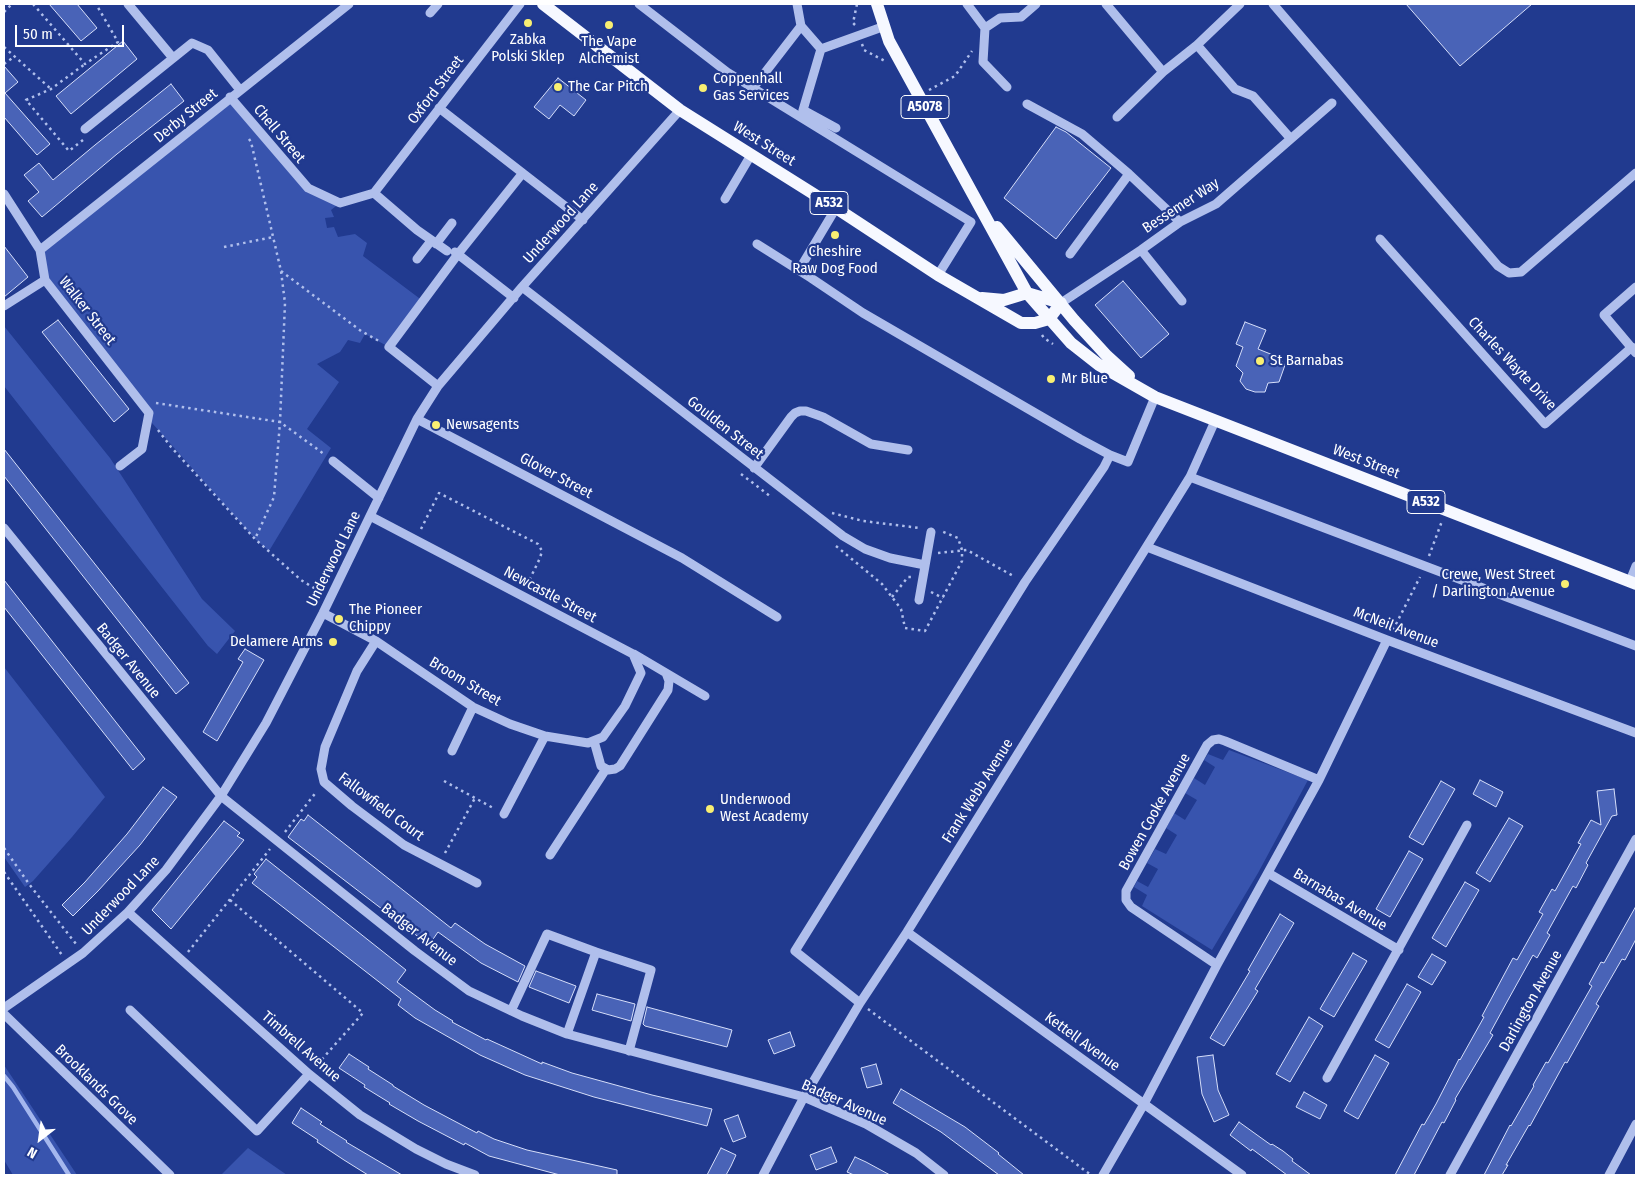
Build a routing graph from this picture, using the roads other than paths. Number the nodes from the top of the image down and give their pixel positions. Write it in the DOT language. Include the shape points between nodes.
graph roads {
  1 [pos="128,4"];
  2 [pos="347,4"];
  3 [pos="438,4"];
  4 [pos="520,4"];
  5 [pos="543,4"];
  6 [pos="639,4"];
  7 [pos="797,4"];
  8 [pos="877,4"];
  9 [pos="967,4"];
  10 [pos="1036,4"];
  11 [pos="1106,4"];
  12 [pos="1240,4"];
  13 [pos="1274,4"];
  14 [pos="430,13"];
  15 [pos="801,26"];
  16 [pos="884,26"];
  17 [pos="985,28"];
  18 [pos="1197,45"];
  19 [pos="821,49"];
  20 [pos="173,58"];
  21 [pos="1163,72"];
  22 [pos="757,83"];
  23 [pos="1007,88"];
  24 [pos="240,90"];
  25 [pos="230,97"];
  26 [pos="1332,103"];
  27 [pos="1027,104"];
  28 [pos="440,108"];
  29 [pos="680,110"];
  30 [pos="1117,116"];
  31 [pos="836,128"];
  32 [pos="85,129"];
  33 [pos="1291,139"];
  34 [pos="751,155"];
  35 [pos="1636,173"];
  36 [pos="522,174"];
  37 [pos="1129,174"];
  38 [pos="374,193"];
  39 [pos="4,194"];
  40 [pos="725,199"];
  41 [pos="836,208"];
  42 [pos="980,208"];
  43 [pos="583,220"];
  44 [pos="1180,222"];
  45 [pos="452,223"];
  46 [pos="1380,240"];
  47 [pos="433,242"];
  48 [pos="757,244"];
  49 [pos="40,250"];
  50 [pos="1141,250"];
  51 [pos="453,252"];
  52 [pos="1070,254"];
  53 [pos="417,259"];
  54 [pos="799,270"];
  55 [pos="938,275"];
  56 [pos="1042,279"];
  57 [pos="45,280"];
  58 [pos="1636,287"];
  59 [pos="522,288"];
  60 [pos="1027,293"];
  61 [pos="514,298"];
  62 [pos="977,298"];
  63 [pos="1182,301"];
  64 [pos="1060,302"];
  65 [pos="4,306"];
  66 [pos="1049,319"];
  67 [pos="1634,350"];
  68 [pos="438,386"];
  69 [pos="1142,389"];
  70 [pos="1155,397"];
  71 [pos="417,419"];
  72 [pos="1215,421"];
  73 [pos="908,450"];
  74 [pos="1110,455"];
  75 [pos="333,461"];
  76 [pos="120,466"];
  77 [pos="754,468"];
  78 [pos="1190,477"];
  79 [pos="379,498"];
  80 [pos="370,516"];
  81 [pos="4,528"];
  82 [pos="930,530"];
  83 [pos="1146,547"];
  84 [pos="925,565"];
  85 [pos="1636,566"];
  86 [pos="1633,583"];
  87 [pos="919,600"];
  88 [pos="323,613"];
  89 [pos="777,617"];
  90 [pos="1387,640"];
  91 [pos="376,641"];
  92 [pos="1636,646"];
  93 [pos="633,654"];
  94 [pos="666,673"];
  95 [pos="705,696"];
  96 [pos="473,707"];
  97 [pos="1636,733"];
  98 [pos="545,736"];
  99 [pos="598,739"];
  100 [pos="452,751"];
  101 [pos="606,769"];
  102 [pos="1318,780"];
  103 [pos="221,796"];
  104 [pos="504,814"];
  105 [pos="1468,825"];
  106 [pos="1636,839"];
  107 [pos="550,855"];
  108 [pos="1268,873"];
  109 [pos="477,884"];
  110 [pos="128,912"];
  111 [pos="906,932"];
  112 [pos="1399,950"];
  113 [pos="596,952"];
  114 [pos="1217,965"];
  115 [pos="860,1004"];
  116 [pos="4,1008"];
  117 [pos="130,1010"];
  118 [pos="511,1011"];
  119 [pos="4,1014"];
  120 [pos="568,1034"];
  121 [pos="629,1051"];
  122 [pos="309,1074"];
  123 [pos="1327,1078"];
  124 [pos="804,1097"];
  125 [pos="1144,1104"];
  126 [pos="1636,1124"];
  127 [pos="170,1175"];
  128 [pos="475,1175"];
  129 [pos="763,1175"];
  130 [pos="944,1175"];
  131 [pos="1103,1175"];
  132 [pos="1242,1175"];
  133 [pos="1450,1175"];
  134 [pos="1609,1175"];
  1 -- 20 [label="street"];
  2 -- 24 [label="street, Derby Street"];
  3 -- 14 [label="street"];
  4 -- 28 [label="street, Oxford Street"];
  5 -- 29 [label="main road, West Street / A532"];
  6 -- 55 [label="street" via="728,72 971,222"];
  7 -- 15 [label="street"];
  8 -- 16 [label="main road, A5078"];
  9 -- 17 [label="street"];
  10 -- 17 [label="street" via="1021,17 1000,18"];
  11 -- 21 [label="street"];
  12 -- 18 [label="street"];
  13 -- 35 [label="street" via="1498,266 1509,273 1521,272"];
  15 -- 19 [label="street"];
  15 -- 22 [label="street"];
  16 -- 19 [label="street"];
  16 -- 42 [label="main road, A5078" via="889,41"];
  17 -- 23 [label="street" via="983,62"];
  18 -- 21 [label="street"];
  18 -- 33 [label="street" via="1235,89 1253,96"];
  19 -- 31 [label="street" via="803,110"];
  20 -- 24 [label="street" via="192,43 208,50"];
  20 -- 32 [label="street"];
  21 -- 30 [label="street"];
  24 -- 25 [label="street, Derby Street"];
  25 -- 38 [label="street, Chell Street" via="308,188 340,203"];
  25 -- 49 [label="street, Derby Street"];
  26 -- 33 [label="street, Bessemer Way"];
  27 -- 37 [label="street" via="1082,134"];
  28 -- 36 [label="street"];
  28 -- 38 [label="street, Oxford Street"];
  29 -- 34 [label="main road, West Street / A532"];
  29 -- 43 [label="street, Underwood Lane"];
  33 -- 44 [label="street, Bessemer Way" via="1216,204"];
  34 -- 40 [label="street"];
  34 -- 41 [label="main road, West Street / A532"];
  36 -- 43 [label="street"];
  36 -- 51 [label="street"];
  37 -- 44 [label="street"];
  37 -- 52 [label="street"];
  38 -- 47 [label="street"];
  39 -- 49 [label="street, Walker Street"];
  41 -- 54 [label="street"];
  41 -- 55 [label="main road, West Street / A532"];
  42 -- 56 [label="main road, A5078"];
  42 -- 60 [label="main road, A5078"];
  43 -- 59 [label="street, Underwood Lane"];
  44 -- 50 [label="street, Bessemer Way"];
  45 -- 47 [label="street"];
  46 -- 67 [label="street, Charles Wayte Drive" via="1546,424"];
  47 -- 51 [label="street"];
  47 -- 53 [label="street"];
  48 -- 54 [label="street"];
  49 -- 57 [label="street, Walker Street"];
  50 -- 63 [label="street"];
  50 -- 64 [label="street, Bessemer Way"];
  51 -- 61 [label="street"];
  51 -- 68 [label="street" via="389,347"];
  54 -- 74 [label="street" via="863,313"];
  55 -- 62 [label="main road, West Street / A532"];
  56 -- 64 [label="main road, West Street / A532"];
  57 -- 65 [label="street"];
  57 -- 76 [label="street, Walker Street" via="149,413 142,449"];
  58 -- 67 [label="street" via="1604,315"];
  59 -- 61 [label="street, Underwood Lane"];
  59 -- 77 [label="street, Goulden Street"];
  60 -- 62 [label="main road, West Street / A532" via="1004,300"];
  60 -- 64 [label="main road"];
  60 -- 66 [label="main road, West Street / A532"];
  61 -- 68 [label="street, Underwood Lane"];
  62 -- 66 [label="main road, West Street / A532" via="1021,323"];
  64 -- 66 [label="main road"];
  64 -- 69 [label="main road, West Street / A532" via="1107,356"];
  66 -- 69 [label="main road, West Street / A532" via="1098,365"];
  68 -- 71 [label="street, Underwood Lane"];
  69 -- 70 [label="main road, West Street / A532"];
  70 -- 72 [label="main road, West Street / A532"];
  70 -- 74 [label="street" via="1128,462"];
  71 -- 79 [label="street, Underwood Lane"];
  71 -- 89 [label="street, Glover Street" via="682,558"];
  72 -- 78 [label="street, Frank Webb Avenue"];
  72 -- 86 [label="main road, West Street / A532"];
  73 -- 77 [label="street" via="871,444 823,417 800,411 791,417"];
  74 -- 115 [label="street" via="1025,582 795,951"];
  75 -- 79 [label="street"];
  77 -- 84 [label="street, Goulden Street" via="865,549"];
  78 -- 83 [label="street, Frank Webb Avenue"];
  78 -- 92 [label="street"];
  79 -- 80 [label="street, Underwood Lane"];
  80 -- 88 [label="street, Underwood Lane"];
  80 -- 93 [label="street, Newcastle Street"];
  81 -- 103 [label="street, Badger Avenue"];
  82 -- 84 [label="street"];
  83 -- 90 [label="street, McNeil Avenue"];
  83 -- 111 [label="street, Frank Webb Avenue"];
  84 -- 87 [label="street"];
  85 -- 86 [label="street"];
  88 -- 91 [label="street, Broom Street"];
  88 -- 103 [label="street, Underwood Lane" via="266,723"];
  90 -- 97 [label="street, McNeil Avenue"];
  90 -- 102 [label="street"];
  91 -- 96 [label="street, Broom Street"];
  91 -- 109 [label="street, Fallowfield Court" via="357,671 325,747 321,770 324,782 404,845"];
  93 -- 94 [label="street, Newcastle Street"];
  93 -- 99 [label="street" via="641,673 625,706"];
  94 -- 95 [label="street, Newcastle Street"];
  94 -- 101 [label="street" via="668,690 620,766"];
  96 -- 98 [label="street, Broom Street"];
  96 -- 100 [label="street"];
  98 -- 99 [label="street, Broom Street" via="588,744"];
  98 -- 104 [label="street"];
  99 -- 101 [label="street" via="601,766"];
  101 -- 107 [label="street"];
  102 -- 108 [label="street"];
  102 -- 114 [label="street, Bowen Cooke Avenue" via="1225,741 1213,740 1207,745 1126,891 1126,900 1131,907"];
  103 -- 110 [label="street, Underwood Lane" via="166,870"];
  103 -- 118 [label="street, Badger Avenue" via="469,991"];
  105 -- 112 [label="street, Barnabas Avenue"];
  106 -- 133 [label="street, Darlington Avenue"];
  108 -- 112 [label="street, Barnabas Avenue"];
  108 -- 114 [label="street"];
  110 -- 116 [label="street, Underwood Lane" via="68,965"];
  110 -- 122 [label="street, Timbrell Avenue"];
  111 -- 115 [label="street, Frank Webb Avenue"];
  111 -- 125 [label="street, Kettell Avenue"];
  112 -- 123 [label="street, Barnabas Avenue"];
  113 -- 118 [label="street" via="547,934"];
  113 -- 120 [label="street"];
  113 -- 121 [label="street" via="652,970"];
  114 -- 125 [label="street"];
  115 -- 124 [label="street, Frank Webb Avenue"];
  117 -- 122 [label="street" via="257,1130"];
  118 -- 120 [label="street, Badger Avenue"];
  119 -- 127 [label="street, Brooklands Grove"];
  120 -- 121 [label="street, Badger Avenue"];
  121 -- 124 [label="street, Badger Avenue"];
  122 -- 128 [label="street, Timbrell Avenue" via="360,1115 431,1157"];
  124 -- 129 [label="street, Frank Webb Avenue"];
  124 -- 130 [label="street, Badger Avenue" via="866,1124 916,1153"];
  125 -- 131 [label="street"];
  125 -- 132 [label="street, Kettell Avenue"];
  126 -- 134 [label="street"];
}
